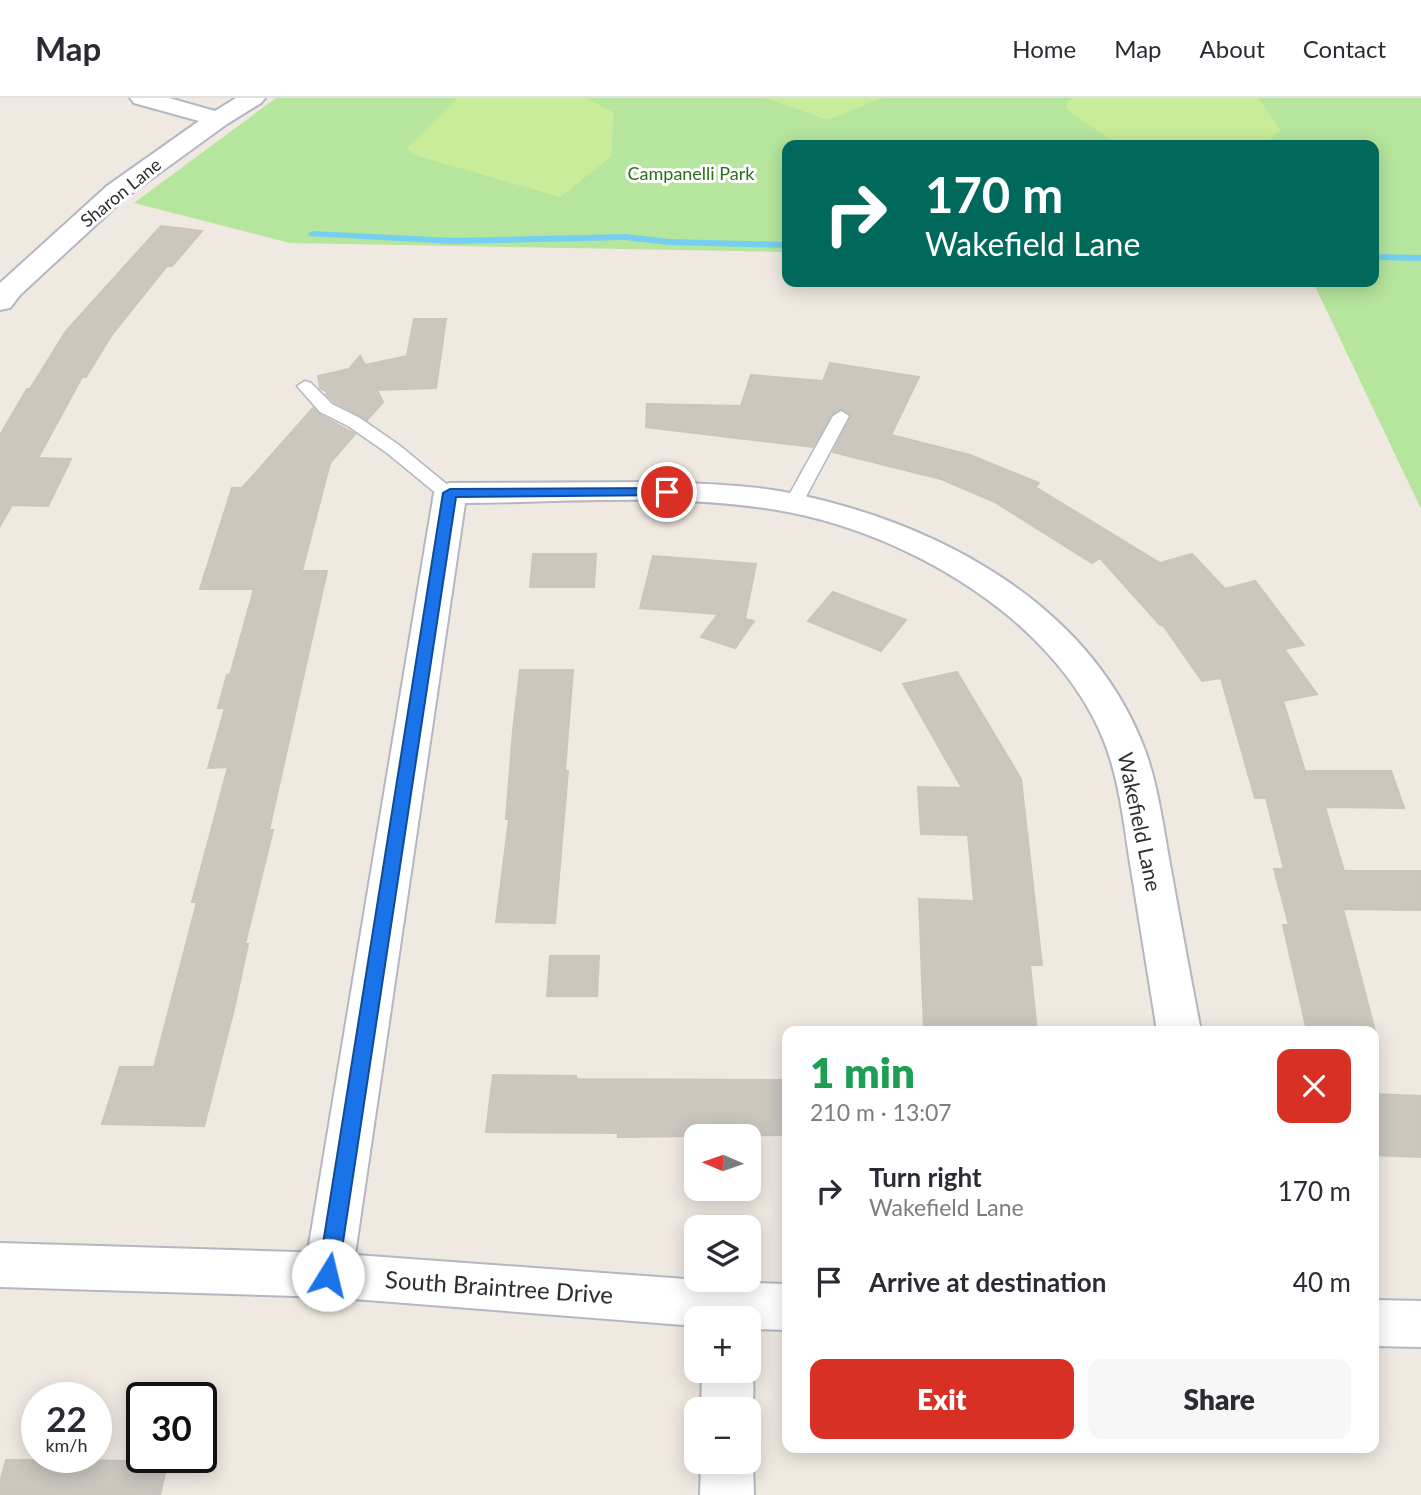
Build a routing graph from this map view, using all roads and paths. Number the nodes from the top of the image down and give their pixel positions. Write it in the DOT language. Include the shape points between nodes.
graph roads {
  1 [pos="142,98"];
  2 [pos="253,98"];
  3 [pos="218,119"];
  4 [pos="3,293"];
  5 [pos="305,386"];
  6 [pos="841,416"];
  7 [pos="449,495"];
  8 [pos="793,503"];
  9 [pos="1178,1026"];
  10 [pos="0,1265"];
  11 [pos="328,1275"];
  12 [pos="782,1307"];
  13 [pos="684,1308"];
  14 [pos="761,1309"];
  15 [pos="1379,1322"];
  16 [pos="1421,1324"];
  17 [pos="727,1474"];
  18 [pos="727,1495"];
  1 -- 3 [label="street"];
  2 -- 3 [label="street, Sharon Lane"];
  3 -- 4 [label="street, Sharon Lane" via="116,192"];
  5 -- 7 [label="lane" via="326,408 393,449"];
  6 -- 8 [label="lane"];
  7 -- 8 [label="street, Wakefield Lane" via="667,492"];
  7 -- 11 [label="street"];
  8 -- 9 [label="street, Wakefield Lane" via="888,530 938,553 1018,604 1073,659 1102,700 1132,772"];
  10 -- 11 [label="street, South Braintree Drive"];
  11 -- 13 [label="street, South Braintree Drive"];
  12 -- 14 [label="street, South Braintree Drive"];
  15 -- 16 [label="street"];
  17 -- 18 [label="street"];
}
